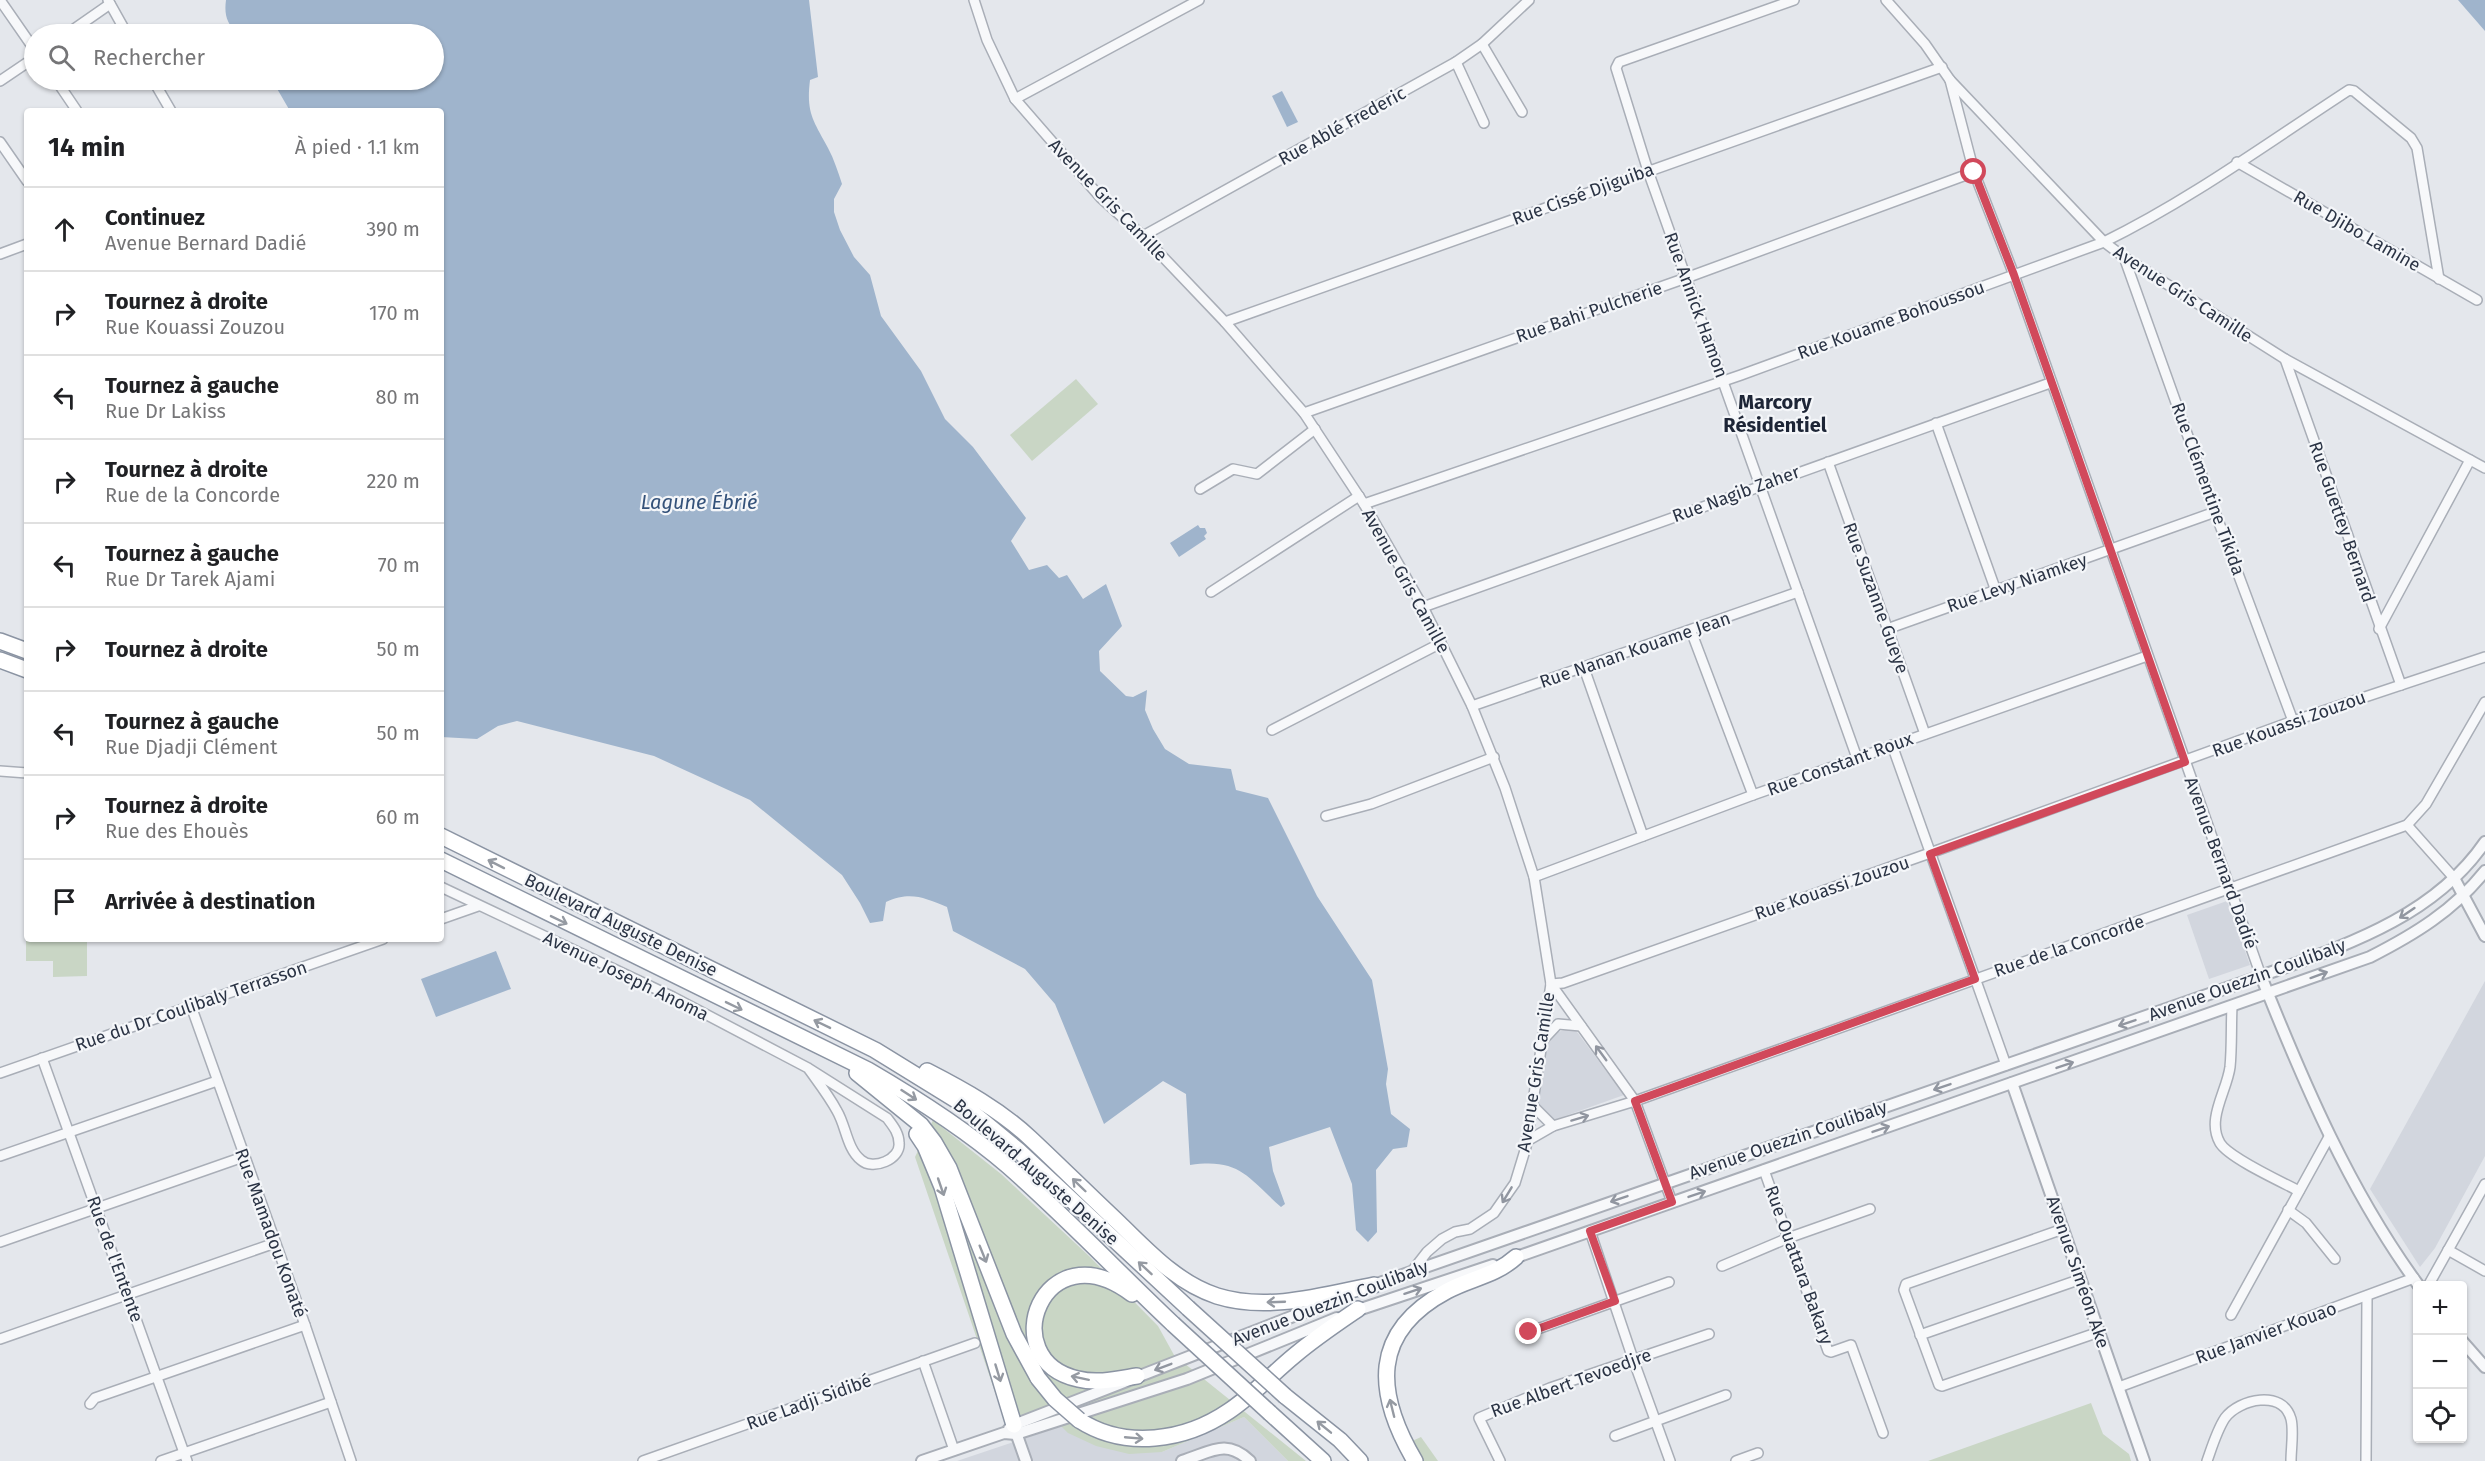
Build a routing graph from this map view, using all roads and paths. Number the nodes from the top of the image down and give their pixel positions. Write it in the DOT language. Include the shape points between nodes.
graph roads {
  1 [pos="0,0"];
  2 [pos="974,0"];
  3 [pos="1199,0"];
  4 [pos="1529,0"];
  5 [pos="1794,0"];
  6 [pos="1886,0"];
  7 [pos="109,2"];
  8 [pos="81,24"];
  9 [pos="121,24"];
  10 [pos="24,35"];
  11 [pos="1482,44"];
  12 [pos="1456,62"];
  13 [pos="24,65"];
  14 [pos="1942,67"];
  15 [pos="1950,80"];
  16 [pos="0,81"];
  17 [pos="63,90"];
  18 [pos="159,90"];
  19 [pos="1015,99"];
  20 [pos="75,108"];
  21 [pos="169,108"];
  22 [pos="1522,112"];
  23 [pos="1484,123"];
  24 [pos="0,142"];
  25 [pos="2237,162"];
  26 [pos="1648,171"];
  27 [pos="1974,172"];
  28 [pos="24,177"];
  29 [pos="1143,236"];
  30 [pos="2104,242"];
  31 [pos="24,245"];
  32 [pos="0,254"];
  33 [pos="2124,257"];
  34 [pos="2014,275"];
  35 [pos="1686,278"];
  36 [pos="2439,279"];
  37 [pos="2477,300"];
  38 [pos="1225,322"];
  39 [pos="2285,359"];
  40 [pos="1724,380"];
  41 [pos="2050,383"];
  42 [pos="1304,413"];
  43 [pos="1936,423"];
  44 [pos="1315,429"];
  45 [pos="2470,460"];
  46 [pos="1828,462"];
  47 [pos="2485,468"];
  48 [pos="1760,485"];
  49 [pos="1200,489"];
  50 [pos="1362,500"];
  51 [pos="2215,512"];
  52 [pos="2110,551"];
  53 [pos="1996,591"];
  54 [pos="1211,592"];
  55 [pos="1798,592"];
  56 [pos="1423,607"];
  57 [pos="1887,629"];
  58 [pos="2379,629"];
  59 [pos="1691,631"];
  60 [pos="0,641"];
  61 [pos="1441,643"];
  62 [pos="24,650"];
  63 [pos="2147,656"];
  64 [pos="2485,657"];
  65 [pos="0,660"];
  66 [pos="1584,668"];
  67 [pos="24,669"];
  68 [pos="2401,685"];
  69 [pos="2485,702"];
  70 [pos="1472,706"];
  71 [pos="2293,721"];
  72 [pos="1272,730"];
  73 [pos="1925,734"];
  74 [pos="1892,745"];
  75 [pos="1494,757"];
  76 [pos="1857,758"];
  77 [pos="2185,762"];
  78 [pos="0,771"];
  79 [pos="24,773"];
  80 [pos="1753,795"];
  81 [pos="1326,816"];
  82 [pos="2407,825"];
  83 [pos="1643,836"];
  84 [pos="444,837"];
  85 [pos="2485,842"];
  86 [pos="1930,854"];
  87 [pos="444,862"];
  88 [pos="444,871"];
  89 [pos="2485,871"];
  90 [pos="1534,877"];
  91 [pos="2454,878"];
  92 [pos="444,889"];
  93 [pos="2230,889"];
  94 [pos="506,894"];
  95 [pos="2463,898"];
  96 [pos="478,906"];
  97 [pos="444,918"];
  98 [pos="2485,936"];
  99 [pos="374,942"];
  100 [pos="2261,976"];
  101 [pos="1975,979"];
  102 [pos="1551,984"];
  103 [pos="2268,994"];
  104 [pos="191,1006"];
  105 [pos="2232,1006"];
  106 [pos="1581,1026"];
  107 [pos="1543,1040"];
  108 [pos="875,1050"];
  109 [pos="839,1057"];
  110 [pos="42,1058"];
  111 [pos="2006,1065"];
  112 [pos="808,1068"];
  113 [pos="0,1073"];
  114 [pos="217,1081"];
  115 [pos="2012,1083"];
  116 [pos="890,1101"];
  117 [pos="1635,1101"];
  118 [pos="1532,1105"];
  119 [pos="1553,1126"];
  120 [pos="69,1132"];
  121 [pos="2329,1137"];
  122 [pos="1527,1141"];
  123 [pos="0,1156"];
  124 [pos="243,1157"];
  125 [pos="1764,1170"];
  126 [pos="1665,1183"];
  127 [pos="2485,1184"];
  128 [pos="2299,1191"];
  129 [pos="1672,1202"];
  130 [pos="96,1209"];
  131 [pos="1870,1209"];
  132 [pos="2288,1210"];
  133 [pos="2063,1229"];
  134 [pos="1590,1231"];
  135 [pos="1788,1238"];
  136 [pos="0,1242"];
  137 [pos="275,1243"];
  138 [pos="2448,1250"];
  139 [pos="1516,1257"];
  140 [pos="2335,1259"];
  141 [pos="1722,1266"];
  142 [pos="1413,1270"];
  143 [pos="2485,1271"];
  144 [pos="2081,1279"];
  145 [pos="2415,1281"];
  146 [pos="2431,1281"];
  147 [pos="1669,1282"];
  148 [pos="2413,1283"];
  149 [pos="1374,1285"];
  150 [pos="127,1294"];
  151 [pos="2367,1296"];
  152 [pos="1615,1301"];
  153 [pos="1358,1309"];
  154 [pos="2231,1315"];
  155 [pos="1173,1324"];
  156 [pos="305,1325"];
  157 [pos="1529,1332"];
  158 [pos="2099,1332"];
  159 [pos="1709,1334"];
  160 [pos="1920,1335"];
  161 [pos="0,1339"];
  162 [pos="975,1343"];
  163 [pos="2467,1346"];
  164 [pos="1633,1359"];
  165 [pos="923,1361"];
  166 [pos="2485,1367"];
  167 [pos="1137,1376"];
  168 [pos="157,1377"];
  169 [pos="2118,1387"];
  170 [pos="1726,1395"];
  171 [pos="331,1402"];
  172 [pos="90,1404"];
  173 [pos="1654,1421"];
  174 [pos="1011,1431"];
  175 [pos="1883,1433"];
  176 [pos="1615,1436"];
  177 [pos="954,1450"];
  178 [pos="1758,1453"];
  179 [pos="185,1457"];
  180 [pos="664,1458"];
  181 [pos="160,1461"];
  182 [pos="351,1461"];
  183 [pos="643,1461"];
  184 [pos="922,1461"];
  185 [pos="1026,1461"];
  186 [pos="1182,1461"];
  187 [pos="1250,1461"];
  188 [pos="1323,1461"];
  189 [pos="1360,1461"];
  190 [pos="1415,1461"];
  191 [pos="1500,1461"];
  192 [pos="1670,1461"];
  193 [pos="1736,1461"];
  194 [pos="2144,1461"];
  195 [pos="2207,1461"];
  196 [pos="2291,1461"];
  197 [pos="2366,1461"];
  1 -- 10 [label="street"];
  2 -- 19 [label="street, Avenue Gris Camille" via="987,40"];
  3 -- 19 [label="street"];
  4 -- 11 [label="street, Rue Ablé Frederic"];
  5 -- 26 [label="street, Rue Annick Hamon" via="1616,64"];
  6 -- 14 [label="street, Avenue Gris Camille"];
  7 -- 8 [label="street"];
  7 -- 9 [label="street"];
  11 -- 12 [label="street, Rue Ablé Frederic"];
  11 -- 22 [label="street"];
  12 -- 23 [label="street"];
  12 -- 29 [label="street, Rue Ablé Frederic"];
  13 -- 16 [label="street"];
  14 -- 15 [label="street, Avenue Gris Camille"];
  14 -- 26 [label="street, Rue Cissé Djiguiba"];
  15 -- 27 [label="street, Avenue Bernard Dadié"];
  15 -- 30 [label="street, Avenue Gris Camille"];
  17 -- 20 [label="street"];
  18 -- 21 [label="street"];
  19 -- 29 [label="street, Avenue Gris Camille" via="1101,198"];
  24 -- 28 [label="street"];
  25 -- 30 [label="street, Rue Kouame Bohoussou"];
  25 -- 36 [label="street, Rue Djibo Lamine"];
  25 -- 36 [label="street, Rue Kouame Bohoussou" via="2352,90 2411,138 2417,148"];
  26 -- 35 [label="street, Rue Annick Hamon"];
  26 -- 38 [label="street, Rue Cissé Djiguiba"];
  27 -- 34 [label="street, Avenue Bernard Dadié"];
  27 -- 35 [label="street, Rue Bahi Pulcherie"];
  29 -- 38 [label="street, Avenue Gris Camille"];
  30 -- 33 [label="street, Avenue Gris Camille"];
  30 -- 34 [label="street, Rue Kouame Bohoussou"];
  31 -- 32 [label="street"];
  33 -- 39 [label="street, Avenue Gris Camille"];
  33 -- 51 [label="street, Rue Clémentine Tikida"];
  34 -- 40 [label="street, Rue Kouame Bohoussou"];
  34 -- 41 [label="street, Avenue Bernard Dadié"];
  35 -- 40 [label="street, Rue Annick Hamon"];
  35 -- 42 [label="street, Rue Bahi Pulcherie"];
  36 -- 37 [label="street, Rue Djibo Lamine"];
  38 -- 42 [label="street, Avenue Gris Camille"];
  39 -- 45 [label="street, Avenue Gris Camille"];
  39 -- 58 [label="street, Rue Guettey Bernard"];
  40 -- 48 [label="street, Rue Annick Hamon"];
  40 -- 50 [label="street, Rue Kouame Bohoussou"];
  41 -- 43 [label="street, Rue Nagib Zaher"];
  41 -- 52 [label="street, Avenue Bernard Dadié"];
  42 -- 44 [label="street, Avenue Gris Camille"];
  43 -- 46 [label="street, Rue Nagib Zaher"];
  43 -- 53 [label="street"];
  44 -- 49 [label="street" via="1257,474 1233,469"];
  44 -- 50 [label="street, Avenue Gris Camille"];
  45 -- 47 [label="street, Avenue Gris Camille"];
  45 -- 58 [label="street"];
  46 -- 48 [label="street, Rue Nagib Zaher"];
  46 -- 57 [label="street, Rue Suzanne Gueye"];
  48 -- 55 [label="street, Rue Annick Hamon"];
  48 -- 56 [label="street, Rue Nagib Zaher"];
  50 -- 54 [label="street, Rue Kouame Bohoussou"];
  50 -- 56 [label="street, Avenue Gris Camille"];
  51 -- 52 [label="street, Rue Levy Niamkey"];
  51 -- 71 [label="street, Rue Clémentine Tikida"];
  52 -- 53 [label="street, Rue Levy Niamkey"];
  52 -- 63 [label="street, Avenue Bernard Dadié"];
  53 -- 57 [label="street, Rue Levy Niamkey"];
  55 -- 59 [label="street, Rue Nanan Kouame Jean"];
  55 -- 76 [label="street, Rue Annick Hamon"];
  56 -- 61 [label="street, Avenue Gris Camille"];
  57 -- 73 [label="street, Rue Suzanne Gueye"];
  58 -- 68 [label="street, Rue Guettey Bernard"];
  59 -- 66 [label="street, Rue Nanan Kouame Jean"];
  59 -- 80 [label="street"];
  60 -- 62 [label="highway"];
  61 -- 70 [label="street, Avenue Gris Camille"];
  61 -- 72 [label="street"];
  63 -- 73 [label="street, Rue Constant Roux"];
  63 -- 77 [label="street, Avenue Bernard Dadié"];
  64 -- 68 [label="street, Rue Kouassi Zouzou"];
  65 -- 67 [label="highway"];
  66 -- 70 [label="street, Rue Nanan Kouame Jean"];
  66 -- 83 [label="street"];
  68 -- 71 [label="street, Rue Kouassi Zouzou"];
  69 -- 82 [label="street, Rue de la Concorde" via="2426,804"];
  70 -- 75 [label="street, Avenue Gris Camille"];
  71 -- 77 [label="street, Rue Kouassi Zouzou"];
  73 -- 74 [label="street, Rue Constant Roux"];
  74 -- 76 [label="street, Rue Constant Roux"];
  74 -- 86 [label="street"];
  75 -- 81 [label="street" via="1371,804"];
  75 -- 90 [label="street, Avenue Gris Camille"];
  76 -- 80 [label="street, Rue Constant Roux"];
  77 -- 86 [label="street, Rue Kouassi Zouzou"];
  77 -- 93 [label="street, Avenue Bernard Dadié"];
  78 -- 79 [label="street"];
  80 -- 83 [label="street, Rue Constant Roux"];
  82 -- 91 [label="street"];
  82 -- 93 [label="street, Rue de la Concorde"];
  83 -- 90 [label="street, Rue Constant Roux"];
  108 -- 84 [label="highway, Boulevard Auguste Denise, one-way"];
  85 -- 91 [label="street, Avenue Ouezzin Coulibaly"];
  86 -- 101 [label="street"];
  86 -- 102 [label="street, Rue Kouassi Zouzou"];
  87 -- 94 [label="highway, Boulevard Auguste Denise"];
  88 -- 94 [label="highway"];
  89 -- 95 [label="street, Avenue Ouezzin Coulibaly"];
  90 -- 102 [label="street, Avenue Gris Camille"];
  91 -- 95 [label="street"];
  91 -- 100 [label="street, Avenue Ouezzin Coulibaly, one-way" via="2393,922 2360,940"];
  92 -- 96 [label="street, Avenue Joseph Anoma"];
  93 -- 100 [label="street, Avenue Bernard Dadié"];
  93 -- 101 [label="street, Rue de la Concorde"];
  94 -- 109 [label="highway, Boulevard Auguste Denise, one-way"];
  95 -- 98 [label="street"];
  103 -- 95 [label="street, Avenue Ouezzin Coulibaly, one-way" via="2370,957 2403,940"];
  96 -- 97 [label="street"];
  96 -- 112 [label="street, Avenue Joseph Anoma" via="673,997"];
  99 -- 104 [label="street, Rue du Dr Coulibaly Terrasson"];
  100 -- 103 [label="street, Avenue Bernard Dadié"];
  100 -- 111 [label="street, Avenue Ouezzin Coulibaly, one-way"];
  101 -- 111 [label="street"];
  101 -- 117 [label="street, Rue de la Concorde"];
  102 -- 106 [label="street"];
  102 -- 107 [label="street, Avenue Gris Camille"];
  103 -- 105 [label="street, Avenue Ouezzin Coulibaly"];
  103 -- 121 [label="street, Avenue Bernard Dadié"];
  104 -- 110 [label="street, Rue du Dr Coulibaly Terrasson"];
  104 -- 114 [label="street, Rue Mamadou Konaté"];
  115 -- 105 [label="street, Avenue Ouezzin Coulibaly, one-way"];
  105 -- 128 [label="street" via="2230,1065 2216,1118 2220,1144 2248,1165"];
  106 -- 107 [label="street" via="1558,1024"];
  117 -- 106 [label="street, one-way"];
  107 -- 118 [label="street, Avenue Gris Camille"];
  149 -- 108 [label="highway, one-way" via="1275,1302 1217,1296 1191,1284 1162,1265 1028,1136 969,1092"];
  189 -- 108 [label="highway, Boulevard Auguste Denise, one-way, bridge" via="1018,1150 969,1110"];
  109 -- 116 [label="highway"];
  109 -- 155 [label="highway, Boulevard Auguste Denise, one-way" via="900,1089 1007,1165"];
  110 -- 113 [label="street, Rue du Dr Coulibaly Terrasson"];
  110 -- 120 [label="street, Rue de l'Entente"];
  111 -- 126 [label="street, Avenue Ouezzin Coulibaly, one-way"];
  112 -- 112 [label="street, Avenue Joseph Anoma" via="837,1111 857,1157 873,1164 896,1155 900,1145 897,1130 887,1118"];
  114 -- 120 [label="street"];
  114 -- 124 [label="street, Rue Mamadou Konaté"];
  125 -- 115 [label="street, Avenue Ouezzin Coulibaly, one-way"];
  115 -- 133 [label="street, Avenue Siméon Ake"];
  116 -- 153 [label="highway, one-way, bridge" via="921,1125 949,1168 1014,1334 1038,1378 1055,1399 1093,1429 1137,1439 1163,1438 1208,1424 1253,1393 1324,1331"];
  116 -- 174 [label="highway, one-way" via="925,1146 942,1187"];
  119 -- 117 [label="street, Rue de la Concorde, one-way"];
  117 -- 126 [label="street"];
  118 -- 119 [label="street"];
  118 -- 122 [label="street, Avenue Gris Camille"];
  119 -- 122 [label="street, Rue de la Concorde"];
  120 -- 123 [label="street"];
  120 -- 130 [label="street, Rue de l'Entente"];
  121 -- 128 [label="street"];
  121 -- 145 [label="street, Avenue Bernard Dadié"];
  122 -- 142 [label="street, Avenue Gris Camille, one-way" via="1515,1183 1494,1214 1470,1229 1442,1239"];
  124 -- 130 [label="street"];
  124 -- 137 [label="street, Rue Mamadou Konaté"];
  129 -- 125 [label="street, Avenue Ouezzin Coulibaly, one-way"];
  125 -- 135 [label="street, Rue Ouattara Bakary"];
  126 -- 129 [label="street"];
  126 -- 142 [label="street, Avenue Ouezzin Coulibaly, one-way"];
  127 -- 138 [label="street"];
  128 -- 132 [label="street"];
  129 -- 134 [label="street, Avenue Ouezzin Coulibaly"];
  130 -- 136 [label="street"];
  130 -- 150 [label="street, Rue de l'Entente"];
  131 -- 135 [label="street"];
  132 -- 140 [label="street" via="2306,1223"];
  132 -- 154 [label="street"];
  133 -- 144 [label="street, Avenue Siméon Ake"];
  133 -- 160 [label="street" via="1906,1284 1904,1290"];
  134 -- 139 [label="street, Avenue Ouezzin Coulibaly"];
  134 -- 152 [label="street"];
  135 -- 141 [label="street"];
  135 -- 175 [label="street, Rue Ouattara Bakary" via="1828,1351 1851,1345"];
  137 -- 150 [label="street"];
  137 -- 156 [label="street, Rue Mamadou Konaté"];
  138 -- 143 [label="street"];
  138 -- 146 [label="street"];
  153 -- 139 [label="street, Avenue Ouezzin Coulibaly, one-way"];
  190 -- 139 [label="highway, one-way" via="1394,1418 1388,1390 1388,1352 1396,1334 1415,1311 1448,1291 1503,1269"];
  142 -- 149 [label="street, Avenue Ouezzin Coulibaly"];
  144 -- 158 [label="street, Avenue Siméon Ake"];
  144 -- 160 [label="street"];
  147 -- 152 [label="street"];
  148 -- 151 [label="street, Rue Janvier Kouao"];
  149 -- 167 [label="street, Avenue Ouezzin Coulibaly, one-way"];
  150 -- 161 [label="street"];
  150 -- 168 [label="street, Rue de l'Entente"];
  151 -- 169 [label="street, Rue Janvier Kouao"];
  151 -- 197 [label="street"];
  152 -- 157 [label="street"];
  152 -- 164 [label="street"];
  153 -- 174 [label="street, Avenue Ouezzin Coulibaly" via="1187,1378"];
  167 -- 155 [label="highway, one-way" via="1078,1379 1050,1365 1034,1336 1038,1306 1046,1292 1066,1279 1090,1275 1123,1287"];
  155 -- 188 [label="highway, Boulevard Auguste Denise, bridge"];
  156 -- 168 [label="street"];
  156 -- 171 [label="street, Rue Mamadou Konaté"];
  158 -- 160 [label="street" via="1942,1386"];
  158 -- 169 [label="street, Avenue Siméon Ake"];
  159 -- 164 [label="street, Rue Albert Tevoedjre"];
  162 -- 165 [label="street, Rue Ladji Sidibé"];
  163 -- 166 [label="street"];
  164 -- 173 [label="street"];
  164 -- 191 [label="street, Rue Albert Tevoedjre" via="1479,1418"];
  165 -- 177 [label="street"];
  165 -- 180 [label="street, Rue Ladji Sidibé"];
  167 -- 174 [label="street, Avenue Ouezzin Coulibaly"];
  168 -- 172 [label="street" via="95,1398"];
  168 -- 179 [label="street, Rue de l'Entente"];
  169 -- 194 [label="street, Avenue Siméon Ake"];
  170 -- 173 [label="street"];
  171 -- 179 [label="street"];
  171 -- 182 [label="street, Rue Mamadou Konaté"];
  173 -- 176 [label="street"];
  173 -- 192 [label="street"];
  174 -- 177 [label="street, Avenue Ouezzin Coulibaly"];
  174 -- 185 [label="street"];
  177 -- 184 [label="street, Avenue Ouezzin Coulibaly"];
  178 -- 193 [label="street"];
  179 -- 181 [label="street"];
  180 -- 183 [label="street, Rue Ladji Sidibé"];
  186 -- 187 [label="street" via="1224,1447 1238,1450"];
  195 -- 196 [label="street" via="2225,1418 2236,1406 2272,1401 2284,1406 2291,1419"];
}
